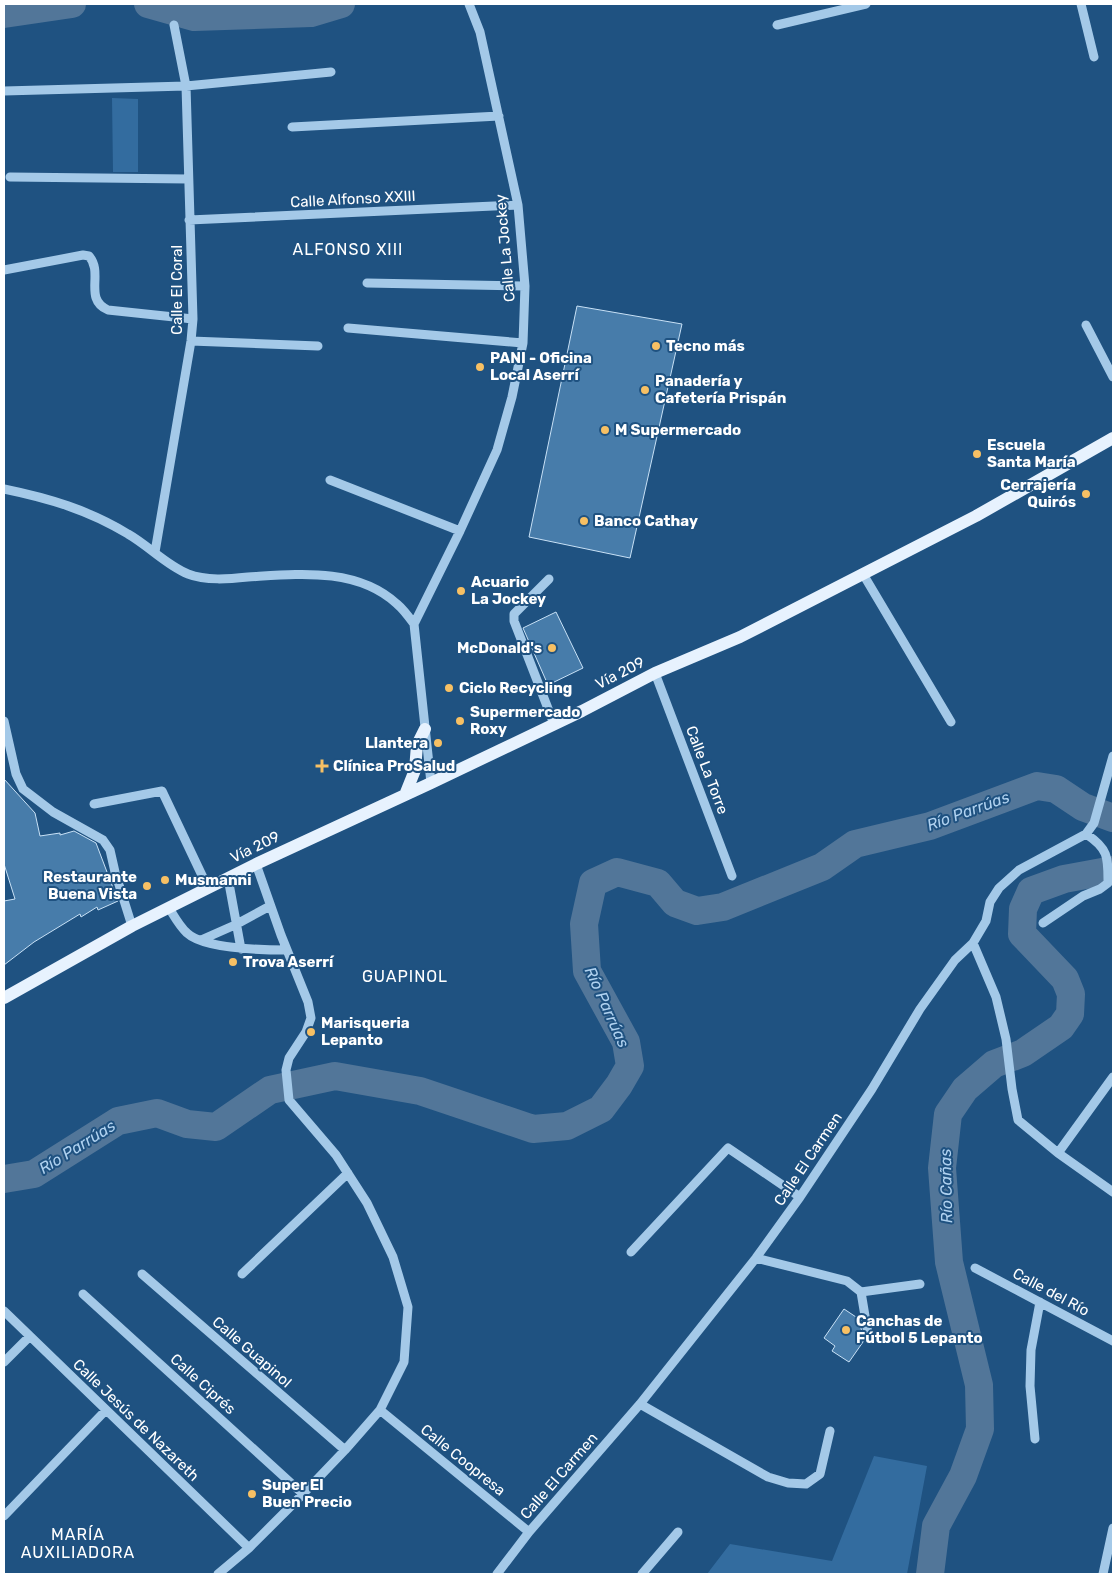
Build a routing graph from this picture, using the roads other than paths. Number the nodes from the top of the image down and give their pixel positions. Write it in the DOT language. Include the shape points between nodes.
graph roads {
  1 [pos="469,4"];
  2 [pos="833,4"];
  3 [pos="866,4"];
  4 [pos="1082,4"];
  5 [pos="841,10"];
  6 [pos="174,25"];
  7 [pos="777,25"];
  8 [pos="1094,57"];
  9 [pos="331,72"];
  10 [pos="186,86"];
  11 [pos="4,91"];
  12 [pos="499,116"];
  13 [pos="292,127"];
  14 [pos="10,178"];
  15 [pos="188,179"];
  16 [pos="518,205"];
  17 [pos="190,220"];
  18 [pos="4,270"];
  19 [pos="367,283"];
  20 [pos="525,286"];
  21 [pos="193,319"];
  22 [pos="1086,325"];
  23 [pos="348,328"];
  24 [pos="191,341"];
  25 [pos="523,343"];
  26 [pos="318,346"];
  27 [pos="1113,377"];
  28 [pos="1113,438"];
  29 [pos="330,480"];
  30 [pos="4,489"];
  31 [pos="460,531"];
  32 [pos="155,552"];
  33 [pos="863,574"];
  34 [pos="548,578"];
  35 [pos="414,624"];
  36 [pos="655,673"];
  37 [pos="4,721"];
  38 [pos="951,722"];
  39 [pos="554,724"];
  40 [pos="425,729"];
  41 [pos="1113,756"];
  42 [pos="431,783"];
  43 [pos="405,795"];
  44 [pos="94,804"];
  45 [pos="1086,834"];
  46 [pos="256,864"];
  47 [pos="732,876"];
  48 [pos="228,878"];
  49 [pos="208,888"];
  50 [pos="270,906"];
  51 [pos="169,908"];
  52 [pos="1043,923"];
  53 [pos="235,925"];
  54 [pos="132,926"];
  55 [pos="200,940"];
  56 [pos="973,943"];
  57 [pos="241,950"];
  58 [pos="287,950"];
  59 [pos="4,998"];
  60 [pos="1113,1077"];
  61 [pos="1058,1153"];
  62 [pos="348,1174"];
  63 [pos="1113,1192"];
  64 [pos="800,1197"];
  65 [pos="631,1252"];
  66 [pos="756,1258"];
  67 [pos="975,1268"];
  68 [pos="142,1274"];
  69 [pos="242,1274"];
  70 [pos="920,1284"];
  71 [pos="861,1292"];
  72 [pos="84,1294"];
  73 [pos="1040,1302"];
  74 [pos="4,1311"];
  75 [pos="868,1334"];
  76 [pos="29,1337"];
  77 [pos="1113,1341"];
  78 [pos="4,1362"];
  79 [pos="640,1404"];
  80 [pos="106,1410"];
  81 [pos="380,1410"];
  82 [pos="830,1431"];
  83 [pos="1035,1439"];
  84 [pos="345,1450"];
  85 [pos="303,1494"];
  86 [pos="4,1516"];
  87 [pos="1113,1528"];
  88 [pos="529,1532"];
  89 [pos="678,1532"];
  90 [pos="248,1548"];
  91 [pos="218,1574"];
  92 [pos="497,1574"];
  93 [pos="642,1574"];
  94 [pos="1102,1574"];
  1 -- 12 [label="street, Calle La Jockey" via="480,32"];
  2 -- 5 [label="street"];
  3 -- 5 [label="street"];
  4 -- 8 [label="street"];
  5 -- 7 [label="street"];
  6 -- 10 [label="street, Calle El Coral"];
  9 -- 10 [label="street"];
  10 -- 11 [label="street"];
  10 -- 15 [label="street, Calle El Coral"];
  12 -- 13 [label="street"];
  12 -- 16 [label="street, Calle La Jockey"];
  14 -- 15 [label="street"];
  15 -- 17 [label="street, Calle El Coral"];
  16 -- 17 [label="street, Calle Alfonso XXIII"];
  16 -- 20 [label="street, Calle La Jockey"];
  17 -- 21 [label="street, Calle El Coral"];
  18 -- 21 [label="street" via="89,256 94,262 96,301 100,306 108,310"];
  19 -- 20 [label="street"];
  20 -- 25 [label="street, Calle La Jockey"];
  21 -- 24 [label="street, Calle El Coral"];
  22 -- 27 [label="street"];
  23 -- 25 [label="street"];
  24 -- 26 [label="street"];
  24 -- 32 [label="street, Calle El Coral"];
  25 -- 31 [label="street, Calle La Jockey" via="497,450"];
  28 -- 33 [label="main road, Vía 209" via="976,516"];
  29 -- 31 [label="street"];
  30 -- 32 [label="street" via="41,497 105,520"];
  31 -- 35 [label="street, Calle La Jockey"];
  32 -- 35 [label="street" via="189,574 203,577 301,574 329,575 363,582 398,604"];
  33 -- 36 [label="main road, Vía 209" via="740,637"];
  33 -- 38 [label="street"];
  34 -- 39 [label="street" via="514,614 514,621"];
  35 -- 40 [label="street"];
  36 -- 39 [label="main road, Vía 209"];
  36 -- 47 [label="street, Calle La Torre"];
  37 -- 54 [label="street" via="16,774 23,789 53,812 103,840 110,850"];
  39 -- 42 [label="main road, Vía 209"];
  40 -- 42 [label="street"];
  40 -- 43 [label="main road" via="417,744 415,770"];
  41 -- 45 [label="street, Calle El Carmen" via="1094,823"];
  42 -- 43 [label="main road, Vía 209"];
  43 -- 46 [label="main road, Vía 209"];
  44 -- 49 [label="street" via="162,791"];
  45 -- 52 [label="street" via="1099,842 1108,860 1108,883"];
  45 -- 56 [label="street, Calle El Carmen" via="1019,870 999,888"];
  46 -- 48 [label="main road, Vía 209"];
  46 -- 50 [label="street"];
  48 -- 49 [label="main road, Vía 209"];
  48 -- 53 [label="street"];
  49 -- 51 [label="main road, Vía 209"];
  50 -- 53 [label="street"];
  50 -- 58 [label="street"];
  51 -- 54 [label="main road, Vía 209"];
  51 -- 55 [label="street" via="188,934"];
  53 -- 55 [label="street"];
  53 -- 57 [label="street"];
  54 -- 59 [label="main road, Vía 209"];
  55 -- 57 [label="street"];
  56 -- 61 [label="street" via="996,997 1018,1120"];
  56 -- 64 [label="street, Calle El Carmen" via="954,960 920,1009 872,1089"];
  57 -- 58 [label="street"];
  58 -- 62 [label="street" via="311,1018 286,1070 289,1100"];
  60 -- 61 [label="street"];
  61 -- 63 [label="street"];
  62 -- 69 [label="street"];
  62 -- 81 [label="street" via="367,1203 394,1257 408,1307 404,1362"];
  64 -- 65 [label="street" via="728,1148"];
  64 -- 66 [label="street, Calle El Carmen"];
  66 -- 71 [label="street" via="847,1281"];
  66 -- 79 [label="street, Calle El Carmen"];
  67 -- 73 [label="street, Calle del Río"];
  68 -- 84 [label="street, Calle Guapinol"];
  70 -- 71 [label="street"];
  71 -- 75 [label="street"];
  72 -- 85 [label="street, Calle Ciprés"];
  73 -- 77 [label="street, Calle del Río"];
  73 -- 83 [label="street" via="1030,1368"];
  74 -- 76 [label="street, Calle Jesús de Nazareth"];
  76 -- 78 [label="street"];
  76 -- 80 [label="street, Calle Jesús de Nazareth"];
  79 -- 82 [label="street" via="768,1477 788,1483 806,1484 820,1474"];
  79 -- 88 [label="street, Calle El Carmen"];
  80 -- 86 [label="street"];
  80 -- 90 [label="street, Calle Jesús de Nazareth"];
  81 -- 84 [label="street"];
  81 -- 88 [label="street, Calle Coopresa"];
  84 -- 85 [label="street"];
  85 -- 90 [label="street"];
  87 -- 94 [label="street"];
  88 -- 92 [label="street, Calle El Carmen"];
  89 -- 93 [label="street"];
  90 -- 91 [label="street"];
}
